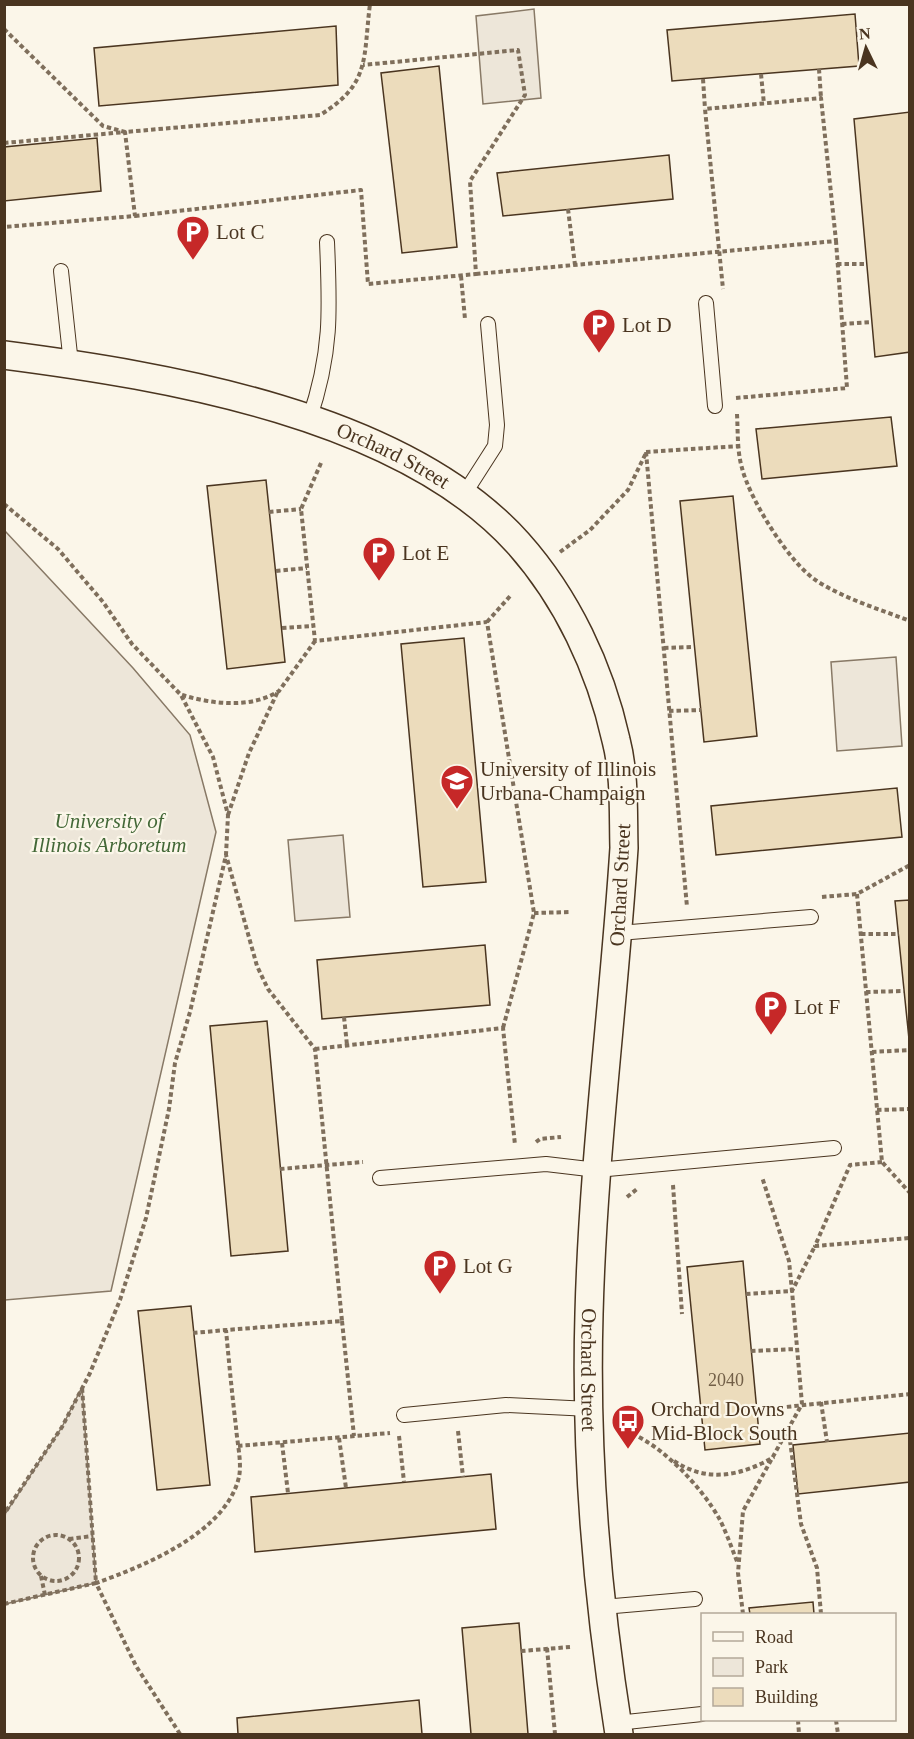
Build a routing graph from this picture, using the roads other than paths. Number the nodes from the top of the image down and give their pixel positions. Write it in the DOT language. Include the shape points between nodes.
graph roads {
  1 [pos="327,242"];
  2 [pos="62,271"];
  3 [pos="706,303"];
  4 [pos="488,324"];
  5 [pos="4,355"];
  6 [pos="71,364"];
  7 [pos="715,406"];
  8 [pos="309,420"];
  9 [pos="463,496"];
  10 [pos="811,917"];
  11 [pos="619,933"];
  12 [pos="834,1148"];
  13 [pos="597,1170"];
  14 [pos="380,1178"];
  15 [pos="404,1415"];
  16 [pos="590,1419"];
  17 [pos="695,1599"];
  18 [pos="603,1607"];
  19 [pos="701,1714"];
  20 [pos="618,1729"];
  1 -- 8 [label="lane" via="330,318 319,390"];
  2 -- 6 [label="lane"];
  3 -- 7 [label="lane"];
  4 -- 9 [label="lane" via="497,425 495,446"];
  5 -- 6 [label="street, Orchard Street"];
  6 -- 8 [label="street, Orchard Street" via="184,384"];
  8 -- 9 [label="street, Orchard Street" via="379,446"];
  9 -- 11 [label="street, Orchard Street" via="517,542 547,579 599,680 617,742 623,792"];
  10 -- 11 [label="lane"];
  11 -- 13 [label="street, Orchard Street"];
  12 -- 13 [label="lane"];
  13 -- 14 [label="lane" via="546,1164"];
  13 -- 16 [label="street, Orchard Street" via="589,1317"];
  15 -- 16 [label="lane" via="506,1405"];
  16 -- 18 [label="street, Orchard Street"];
  17 -- 18 [label="lane"];
  18 -- 20 [label="street, Orchard Street"];
  19 -- 20 [label="lane"];
}
